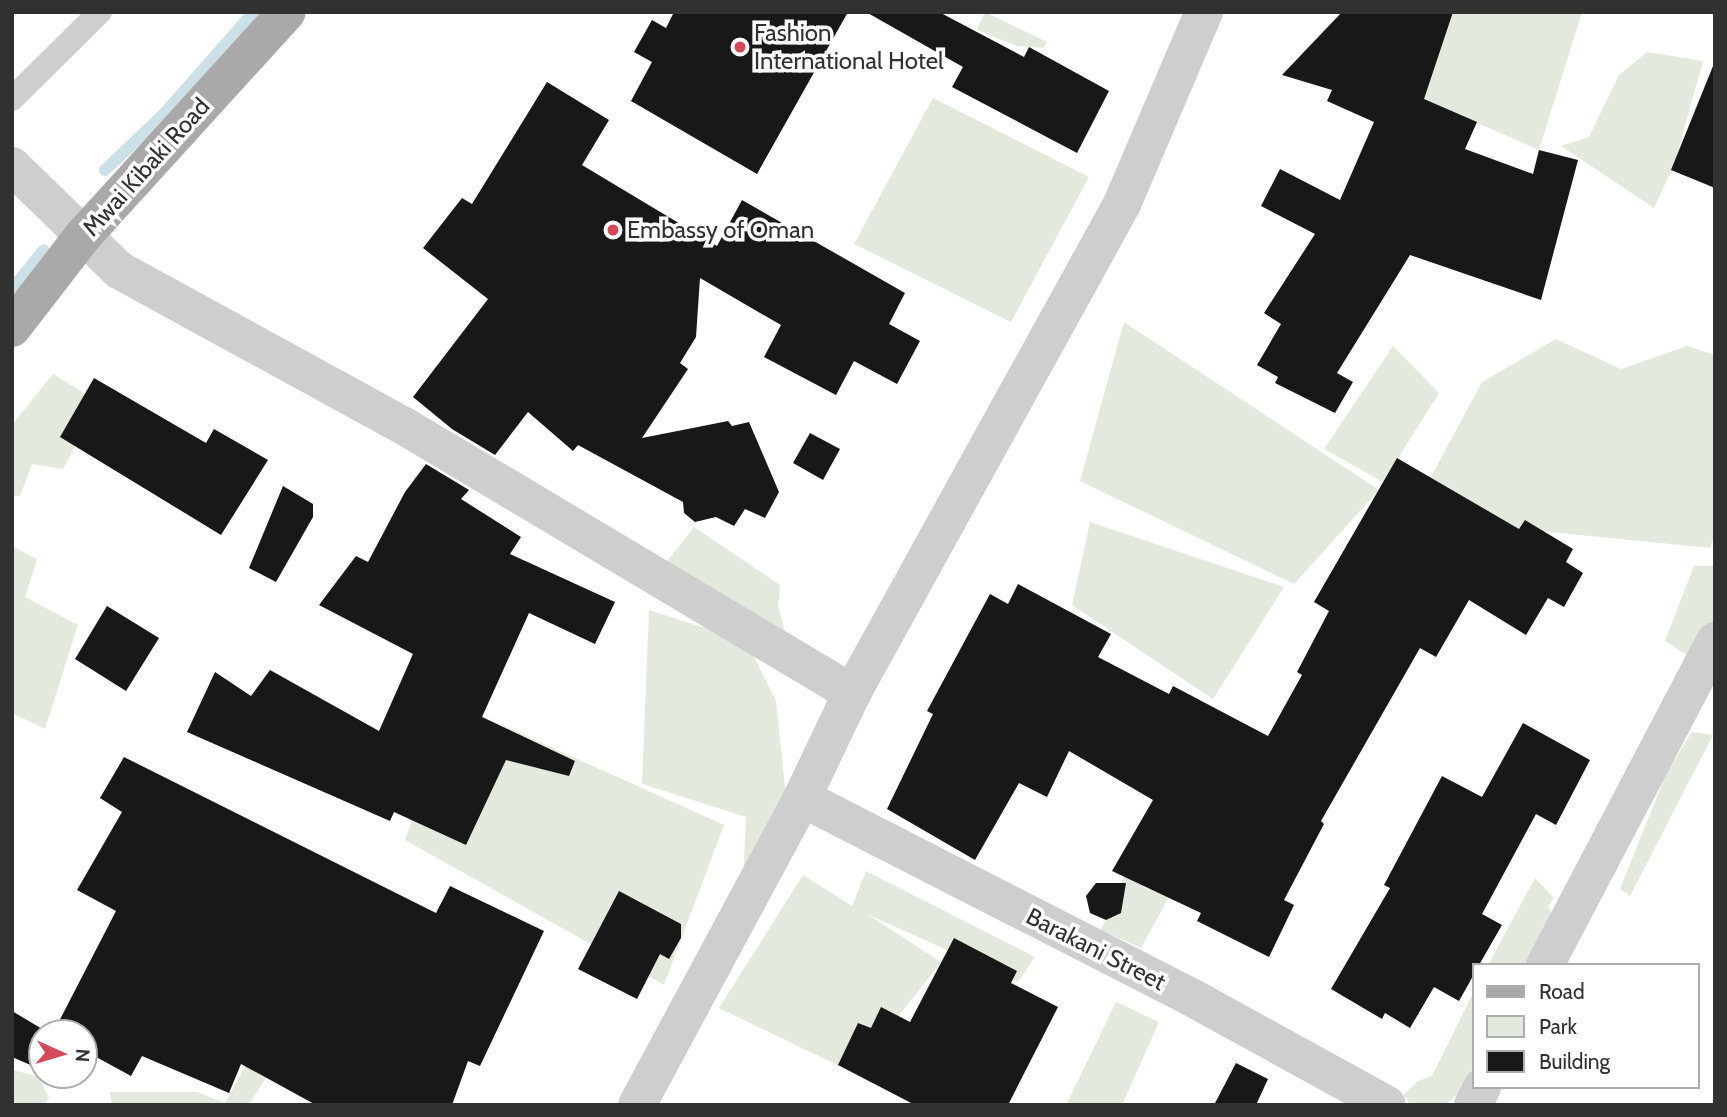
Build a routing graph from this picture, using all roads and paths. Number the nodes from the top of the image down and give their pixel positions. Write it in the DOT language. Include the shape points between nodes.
graph roads {
  1 [pos="100,12"];
  2 [pos="287,12"];
  3 [pos="1204,12"];
  4 [pos="12,99"];
  5 [pos="12,166"];
  6 [pos="82,237"];
  7 [pos="12,327"];
  8 [pos="1715,641"];
  9 [pos="852,693"];
  10 [pos="802,798"];
  11 [pos="1546,963"];
  12 [pos="1481,1089"];
  13 [pos="637,1105"];
  14 [pos="1387,1105"];
  15 [pos="1473,1105"];
  1 -- 4 [label="lane"];
  2 -- 6 [label="main road, Mwai Kibaki Road"];
  3 -- 9 [label="street" via="1122,204"];
  5 -- 6 [label="street"];
  6 -- 7 [label="main road, Mwai Kibaki Road"];
  6 -- 9 [label="street" via="119,270 404,426"];
  8 -- 11 [label="street"];
  9 -- 10 [label="street"];
  10 -- 13 [label="street"];
  10 -- 14 [label="street, Barakani Street" via="1200,1002"];
  12 -- 15 [label="street"];
}
